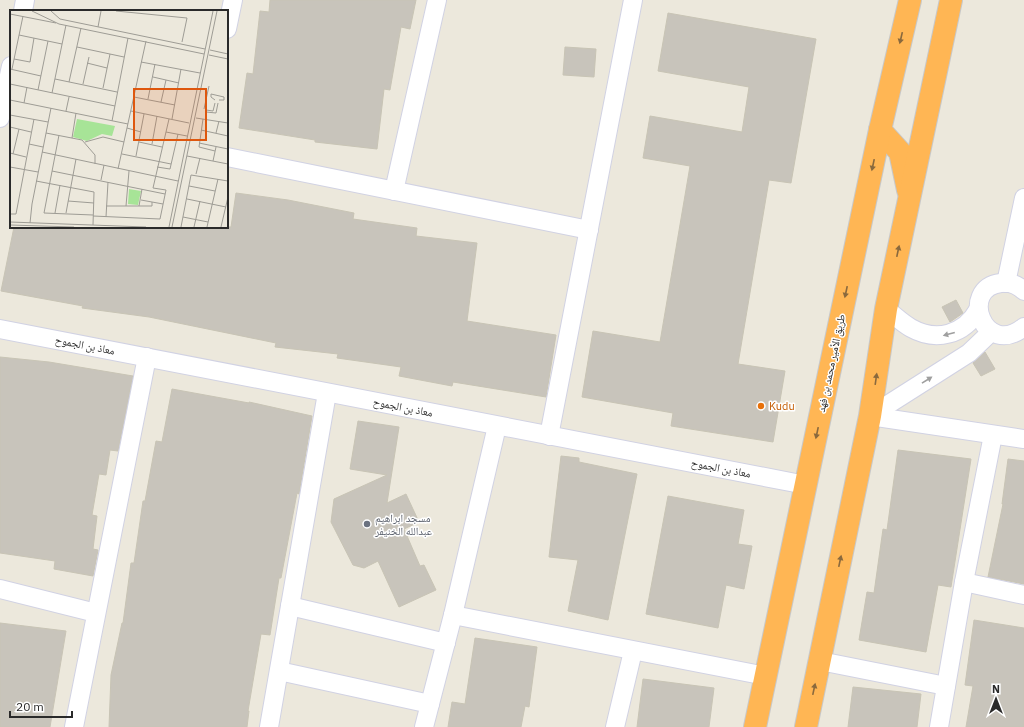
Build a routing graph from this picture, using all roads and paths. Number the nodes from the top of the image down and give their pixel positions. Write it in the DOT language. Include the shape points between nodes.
graph roads {
  1 [pos="25,0"];
  2 [pos="233,0"];
  3 [pos="437,0"];
  4 [pos="633,0"];
  5 [pos="910,0"];
  6 [pos="951,0"];
  7 [pos="23,10"];
  8 [pos="228,24"];
  9 [pos="10,71"];
  10 [pos="0,118"];
  11 [pos="0,122"];
  12 [pos="10,124"];
  13 [pos="880,130"];
  14 [pos="228,157"];
  15 [pos="394,191"];
  16 [pos="909,197"];
  17 [pos="1024,198"];
  18 [pos="589,230"];
  19 [pos="1006,283"];
  20 [pos="1024,291"];
  21 [pos="886,309"];
  22 [pos="978,310"];
  23 [pos="1024,327"];
  24 [pos="0,329"];
  25 [pos="991,332"];
  26 [pos="147,358"];
  27 [pos="327,393"];
  28 [pos="870,416"];
  29 [pos="497,426"];
  30 [pos="993,435"];
  31 [pos="549,436"];
  32 [pos="1024,439"];
  33 [pos="806,485"];
  34 [pos="964,582"];
  35 [pos="0,589"];
  36 [pos="1024,595"];
  37 [pos="290,606"];
  38 [pos="96,613"];
  39 [pos="453,615"];
  40 [pos="446,643"];
  41 [pos="633,651"];
  42 [pos="820,661"];
  43 [pos="278,671"];
  44 [pos="766,676"];
  45 [pos="946,686"];
  46 [pos="430,704"];
  47 [pos="74,727"];
  48 [pos="269,727"];
  49 [pos="424,727"];
  50 [pos="615,727"];
  51 [pos="755,727"];
  52 [pos="806,727"];
  53 [pos="939,727"];
  1 -- 7 [label="street"];
  2 -- 8 [label="street"];
  3 -- 15 [label="street"];
  4 -- 18 [label="street"];
  5 -- 13 [label="highway, طريق الأمير محمد بن فهد, one-way"];
  6 -- 16 [label="highway"];
  9 -- 10 [label="street"];
  11 -- 12 [label="street"];
  13 -- 16 [label="highway" via="900,152"];
  13 -- 33 [label="highway, طريق الأمير محمد بن فهد, one-way"];
  14 -- 15 [label="street"];
  15 -- 18 [label="street"];
  21 -- 16 [label="highway, one-way"];
  17 -- 19 [label="street"];
  18 -- 31 [label="street"];
  19 -- 20 [label="street" via="1015,284"];
  19 -- 22 [label="street" via="997,284 983,294"];
  22 -- 21 [label="street, one-way" via="973,319 954,333 932,335 912,328"];
  28 -- 21 [label="highway, one-way"];
  22 -- 25 [label="street" via="980,318"];
  23 -- 25 [label="street" via="1017,333 1008,335"];
  24 -- 26 [label="street, معاذ بن الجموح"];
  28 -- 25 [label="street, one-way" via="969,353"];
  26 -- 27 [label="street, معاذ بن الجموح"];
  26 -- 38 [label="street"];
  27 -- 29 [label="street, معاذ بن الجموح"];
  27 -- 37 [label="street"];
  28 -- 30 [label="street"];
  42 -- 28 [label="highway, one-way"];
  29 -- 31 [label="street, معاذ بن الجموح"];
  29 -- 39 [label="street"];
  30 -- 32 [label="street"];
  30 -- 34 [label="street"];
  31 -- 33 [label="street, معاذ بن الجموح"];
  33 -- 44 [label="highway, طريق الأمير محمد بن فهد"];
  34 -- 36 [label="street"];
  34 -- 45 [label="street"];
  35 -- 38 [label="street"];
  37 -- 40 [label="street"];
  37 -- 43 [label="street"];
  38 -- 47 [label="street"];
  39 -- 40 [label="street"];
  39 -- 41 [label="street"];
  40 -- 46 [label="street"];
  41 -- 44 [label="street"];
  41 -- 50 [label="street"];
  42 -- 45 [label="street"];
  52 -- 42 [label="highway, one-way"];
  43 -- 46 [label="street"];
  43 -- 48 [label="street"];
  44 -- 51 [label="highway, طريق الأمير محمد بن فهد"];
  45 -- 53 [label="street"];
  46 -- 49 [label="street"];
}
